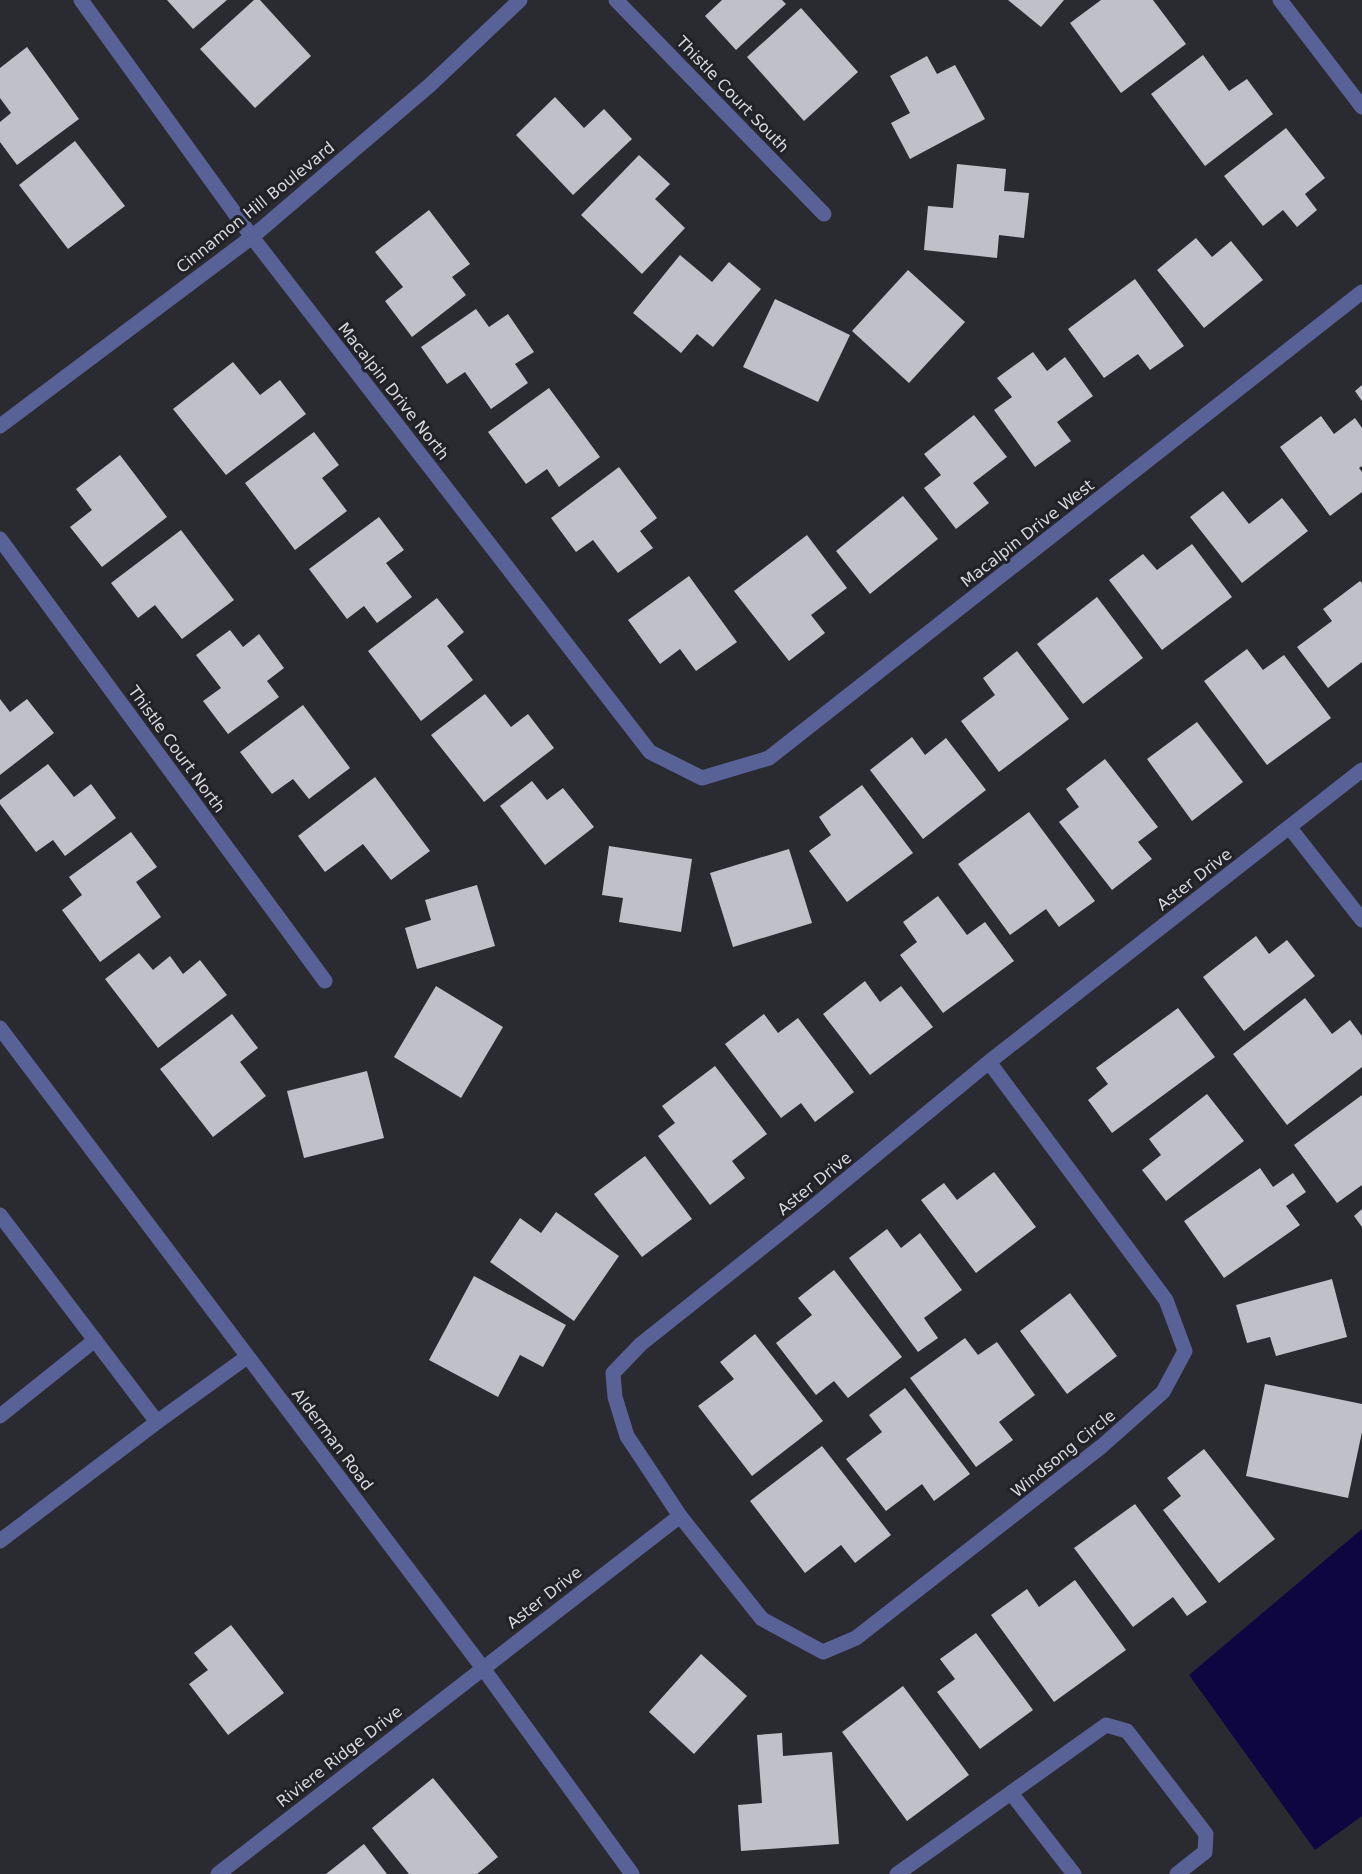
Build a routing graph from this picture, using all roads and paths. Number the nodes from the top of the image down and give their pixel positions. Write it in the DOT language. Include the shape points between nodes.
graph roads {
  1 [pos="81,0"];
  2 [pos="520,0"];
  3 [pos="616,0"];
  4 [pos="1280,0"];
  5 [pos="1362,107"];
  6 [pos="824,214"];
  7 [pos="252,237"];
  8 [pos="1362,292"];
  9 [pos="0,426"];
  10 [pos="0,539"];
  11 [pos="1362,770"];
  12 [pos="702,778"];
  13 [pos="1290,828"];
  14 [pos="1362,920"];
  15 [pos="325,981"];
  16 [pos="0,1028"];
  17 [pos="989,1062"];
  18 [pos="0,1215"];
  19 [pos="94,1340"];
  20 [pos="247,1357"];
  21 [pos="0,1416"];
  22 [pos="157,1422"];
  23 [pos="680,1516"];
  24 [pos="0,1541"];
  25 [pos="482,1667"];
  26 [pos="1011,1793"];
  27 [pos="219,1874"];
  28 [pos="632,1874"];
  29 [pos="897,1874"];
  30 [pos="1074,1874"];
  31 [pos="1177,1874"];
  1 -- 7 [label="street, Macalpin Drive North"];
  2 -- 7 [label="street, Cinnamon Hill Boulevard" via="430,84"];
  3 -- 6 [label="street, Thistle Court South"];
  4 -- 5 [label="street"];
  7 -- 9 [label="street, Cinnamon Hill Boulevard"];
  7 -- 12 [label="street, Macalpin Drive North" via="650,753"];
  8 -- 12 [label="street, Macalpin Drive West" via="769,759"];
  10 -- 15 [label="street, Thistle Court North"];
  11 -- 13 [label="street, Aster Drive"];
  13 -- 14 [label="street"];
  13 -- 17 [label="street, Aster Drive"];
  16 -- 20 [label="street, Alderman Road"];
  17 -- 23 [label="street, Aster Drive" via="641,1344 613,1373 615,1396 627,1436"];
  17 -- 23 [label="street, Windsong Circle" via="1166,1300 1185,1352 1163,1392 1102,1446 856,1638 823,1652 762,1619"];
  18 -- 19 [label="street"];
  19 -- 21 [label="street"];
  19 -- 22 [label="street"];
  20 -- 22 [label="street"];
  20 -- 25 [label="street, Alderman Road"];
  22 -- 24 [label="street"];
  23 -- 25 [label="street, Aster Drive"];
  25 -- 27 [label="street, Riviere Ridge Drive"];
  25 -- 28 [label="street, Alderman Road"];
  26 -- 29 [label="street"];
  26 -- 30 [label="street"];
  26 -- 31 [label="street" via="1106,1725 1127,1731 1206,1834 1205,1852"];
}
